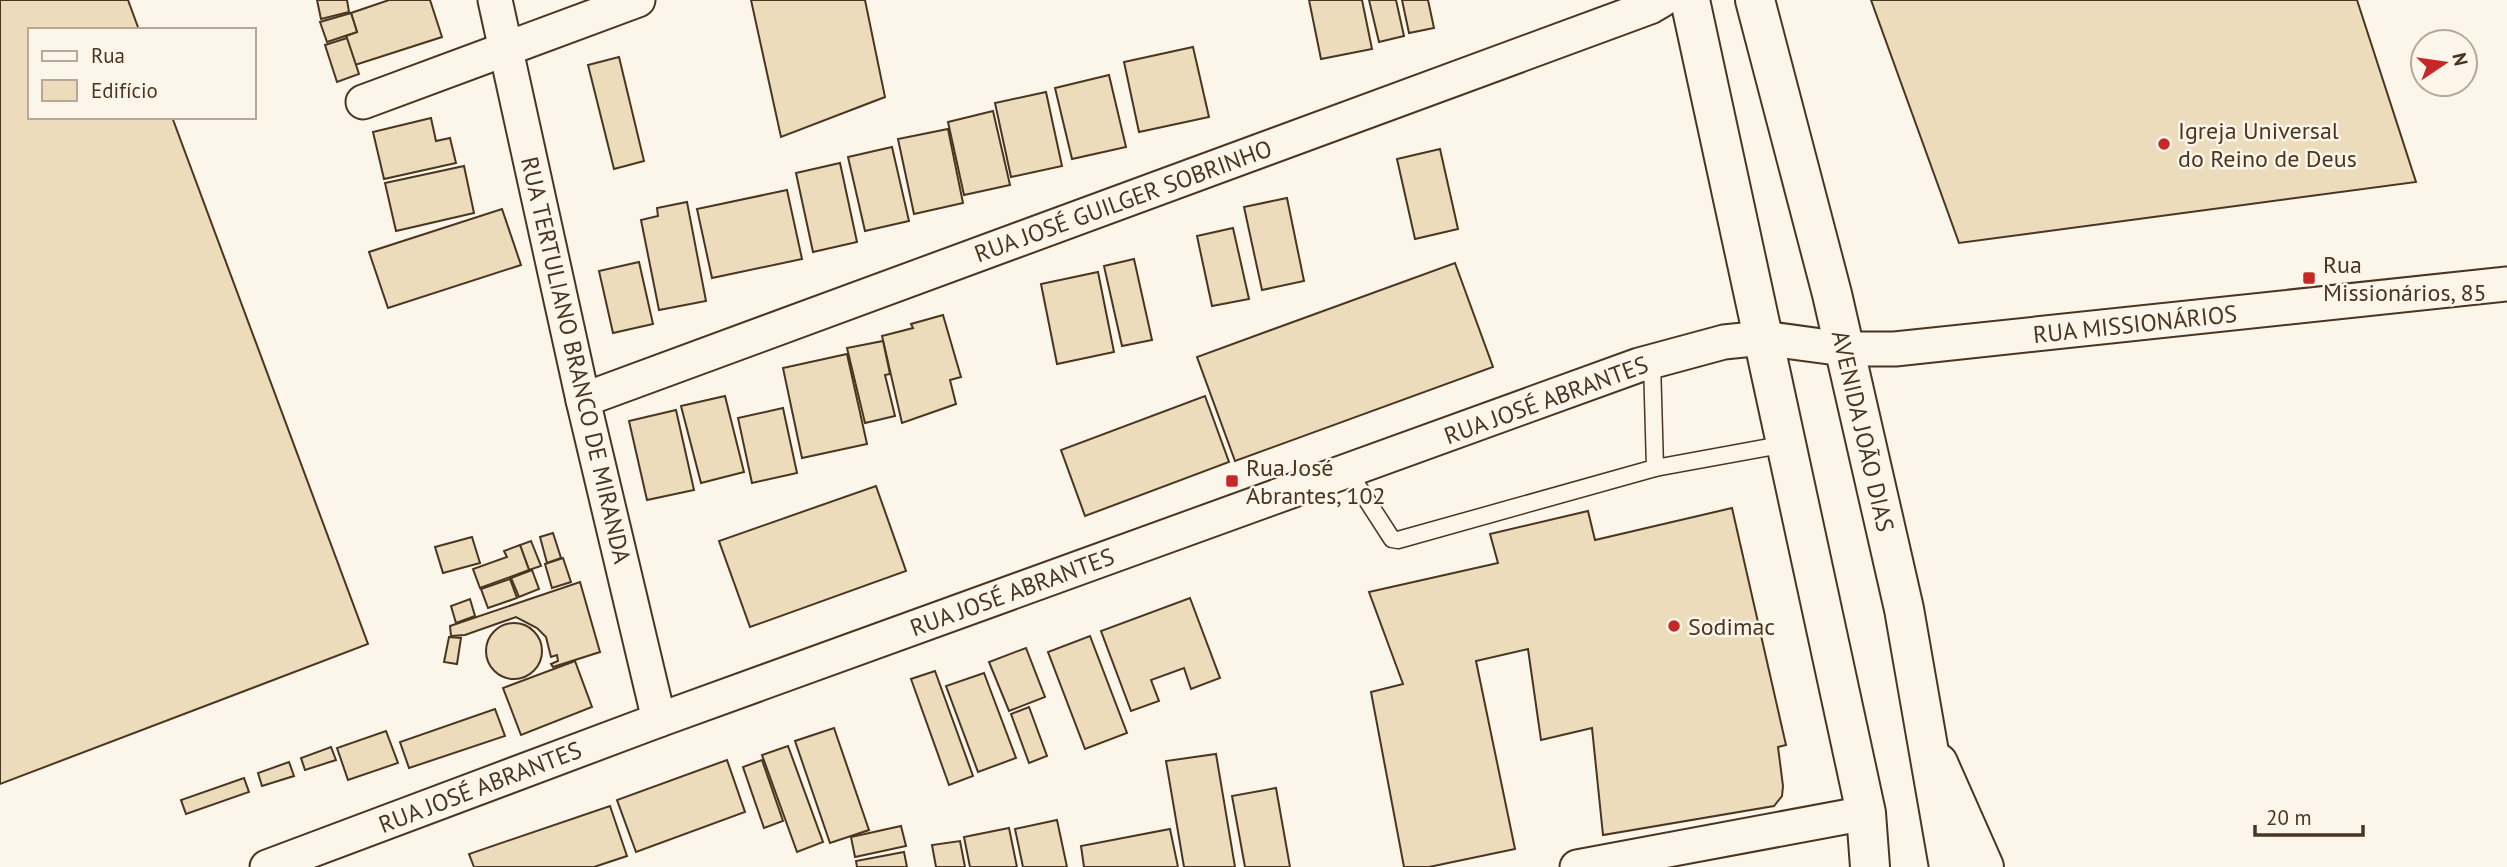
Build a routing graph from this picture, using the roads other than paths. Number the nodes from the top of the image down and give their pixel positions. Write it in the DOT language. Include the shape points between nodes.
graph roads {
  1 [pos="495,0"];
  2 [pos="638,0"];
  3 [pos="1661,0"];
  4 [pos="1690,0"];
  5 [pos="1755,0"];
  6 [pos="506,48"];
  7 [pos="363,102"];
  8 [pos="2507,284"];
  9 [pos="1763,338"];
  10 [pos="1844,349"];
  11 [pos="1652,362"];
  12 [pos="583,400"];
  13 [pos="1786,444"];
  14 [pos="1655,468"];
  15 [pos="1348,471"];
  16 [pos="659,720"];
  17 [pos="1929,744"];
  18 [pos="1866,813"];
  19 [pos="267,867"];
  20 [pos="1577,867"];
  21 [pos="1870,867"];
  22 [pos="1884,867"];
  23 [pos="1949,867"];
  24 [pos="1984,867"];
  1 -- 6 [label="street, RUA TERTULIANO BRANCO DE MIRANDA"];
  2 -- 6 [label="street"];
  3 -- 12 [label="street, RUA JOSÉ GUILGER SOBRINHO"];
  4 -- 9 [label="main road"];
  5 -- 10 [label="main road, AVENIDA JOÃO DIAS"];
  6 -- 7 [label="street"];
  6 -- 12 [label="street, RUA TERTULIANO BRANCO DE MIRANDA"];
  8 -- 10 [label="street, RUA MISSIONÁRIOS" via="1895,349"];
  9 -- 10 [label="street, RUA MISSIONÁRIOS"];
  9 -- 11 [label="street, RUA JOSÉ ABRANTES" via="1724,342"];
  9 -- 13 [label="main road"];
  10 -- 17 [label="main road, AVENIDA JOÃO DIAS" via="1904,609"];
  11 -- 14 [label="lane"];
  11 -- 15 [label="street, RUA JOSÉ ABRANTES"];
  12 -- 16 [label="street, RUA TERTULIANO BRANCO DE MIRANDA"];
  13 -- 14 [label="lane"];
  13 -- 18 [label="main road"];
  14 -- 15 [label="lane" via="1398,540 1392,539"];
  15 -- 16 [label="street, RUA JOSÉ ABRANTES"];
  16 -- 19 [label="street, RUA JOSÉ ABRANTES"];
  17 -- 23 [label="main road, AVENIDA JOÃO DIAS"];
  17 -- 24 [label="main road"];
  18 -- 20 [label="street"];
  18 -- 21 [label="main road"];
  18 -- 22 [label="main road"];
}
